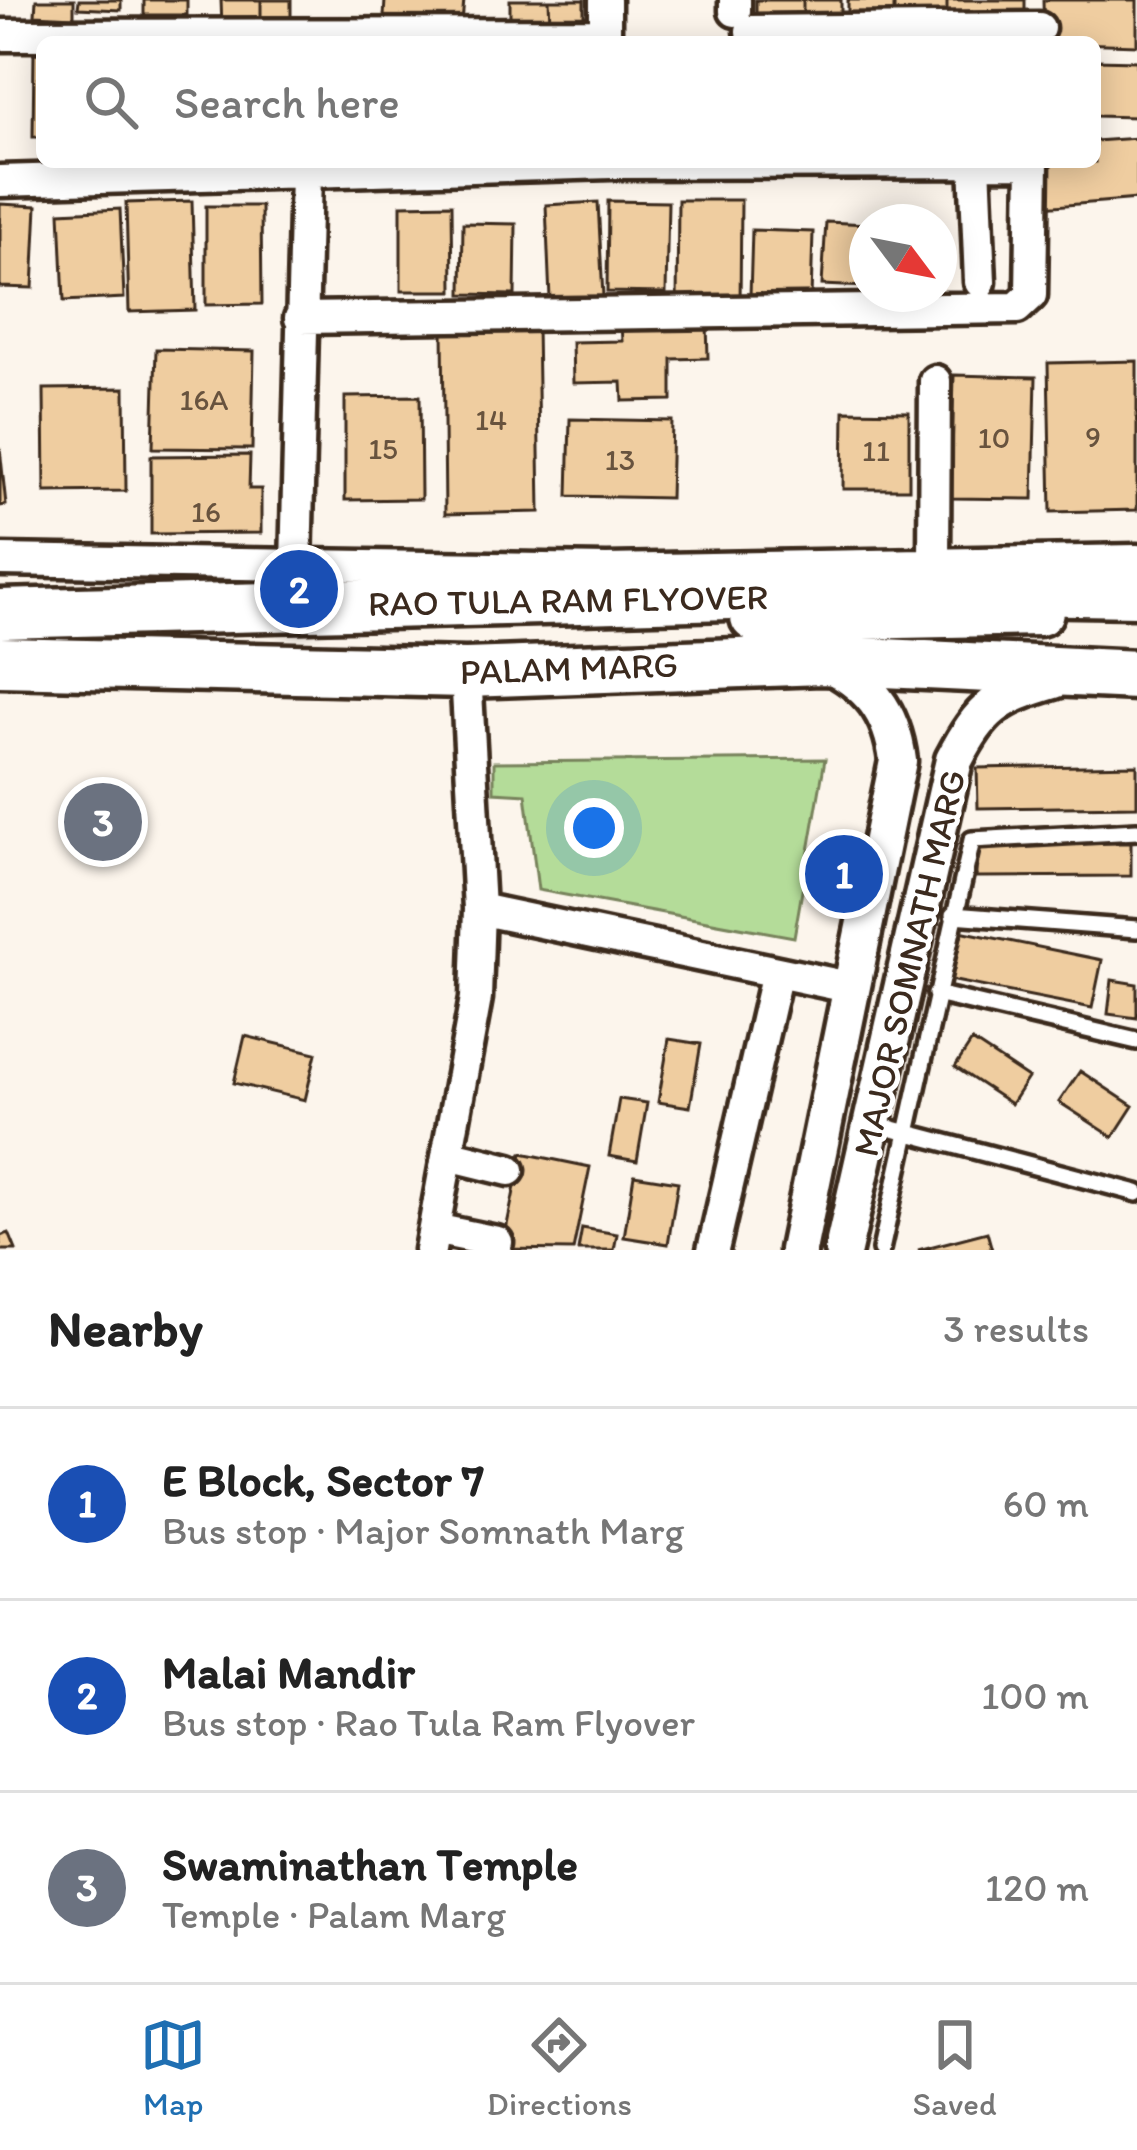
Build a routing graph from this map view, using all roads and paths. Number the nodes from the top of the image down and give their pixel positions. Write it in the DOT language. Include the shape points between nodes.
graph roads {
  1 [pos="605,0"];
  2 [pos="740,14"];
  3 [pos="1039,23"];
  4 [pos="0,34"];
  5 [pos="302,36"];
  6 [pos="605,36"];
  7 [pos="458,168"];
  8 [pos="975,168"];
  9 [pos="1033,168"];
  10 [pos="306,174"];
  11 [pos="0,181"];
  12 [pos="980,282"];
  13 [pos="300,318"];
  14 [pos="935,381"];
  15 [pos="0,560"];
  16 [pos="1137,560"];
  17 [pos="934,565"];
  18 [pos="296,566"];
  19 [pos="1137,592"];
  20 [pos="1137,610"];
  21 [pos="0,616"];
  22 [pos="821,660"];
  23 [pos="0,662"];
  24 [pos="466,673"];
  25 [pos="1077,674"];
  26 [pos="1137,675"];
  27 [pos="893,800"];
  28 [pos="938,810"];
  29 [pos="1137,831"];
  30 [pos="479,910"];
  31 [pos="953,915"];
  32 [pos="1137,929"];
  33 [pos="777,972"];
  34 [pos="853,988"];
  35 [pos="936,994"];
  36 [pos="1137,1041"];
  37 [pos="871,1124"];
  38 [pos="908,1134"];
  39 [pos="448,1155"];
  40 [pos="509,1170"];
  41 [pos="1137,1193"];
  42 [pos="432,1239"];
  43 [pos="497,1242"];
  44 [pos="713,1250"];
  45 [pos="797,1250"];
  46 [pos="843,1250"];
  47 [pos="881,1250"];
  1 -- 6 [label="street"];
  2 -- 3 [label="street"];
  4 -- 5 [label="street"];
  7 -- 10 [label="street"];
  8 -- 12 [label="street"];
  9 -- 13 [label="street" via="1031,295 1017,308"];
  10 -- 11 [label="street"];
  10 -- 13 [label="street"];
  13 -- 18 [label="street"];
  14 -- 17 [label="street"];
  15 -- 18 [label="street"];
  16 -- 17 [label="street"];
  17 -- 18 [label="street"];
  19 -- 21 [label="main road, RAO TULA RAM FLYOVER" via="963,589"];
  20 -- 21 [label="main road, PALAM MARG"];
  22 -- 24 [label="main road, PALAM MARG"];
  22 -- 25 [label="main road, PALAM MARG"];
  22 -- 27 [label="street, MAJOR SOMNATH MARG" via="877,698 894,728"];
  23 -- 24 [label="main road, PALAM MARG"];
  24 -- 30 [label="street"];
  25 -- 26 [label="main road, PALAM MARG"];
  25 -- 28 [label="street, MAJOR SOMNATH MARG" via="1007,694 976,718"];
  27 -- 28 [label="street"];
  27 -- 34 [label="street, MAJOR SOMNATH MARG"];
  28 -- 37 [label="street, MAJOR SOMNATH MARG"];
  29 -- 31 [label="lane" via="977,837"];
  30 -- 33 [label="street"];
  30 -- 39 [label="street" via="476,998"];
  31 -- 32 [label="lane"];
  31 -- 35 [label="lane"];
  33 -- 34 [label="street"];
  33 -- 44 [label="street"];
  34 -- 45 [label="street, MAJOR SOMNATH MARG"];
  35 -- 36 [label="lane"];
  35 -- 38 [label="lane"];
  37 -- 38 [label="lane"];
  37 -- 46 [label="street, MAJOR SOMNATH MARG"];
  38 -- 41 [label="lane"];
  38 -- 47 [label="lane"];
  39 -- 40 [label="street"];
  39 -- 42 [label="street"];
  42 -- 43 [label="street"];
}
